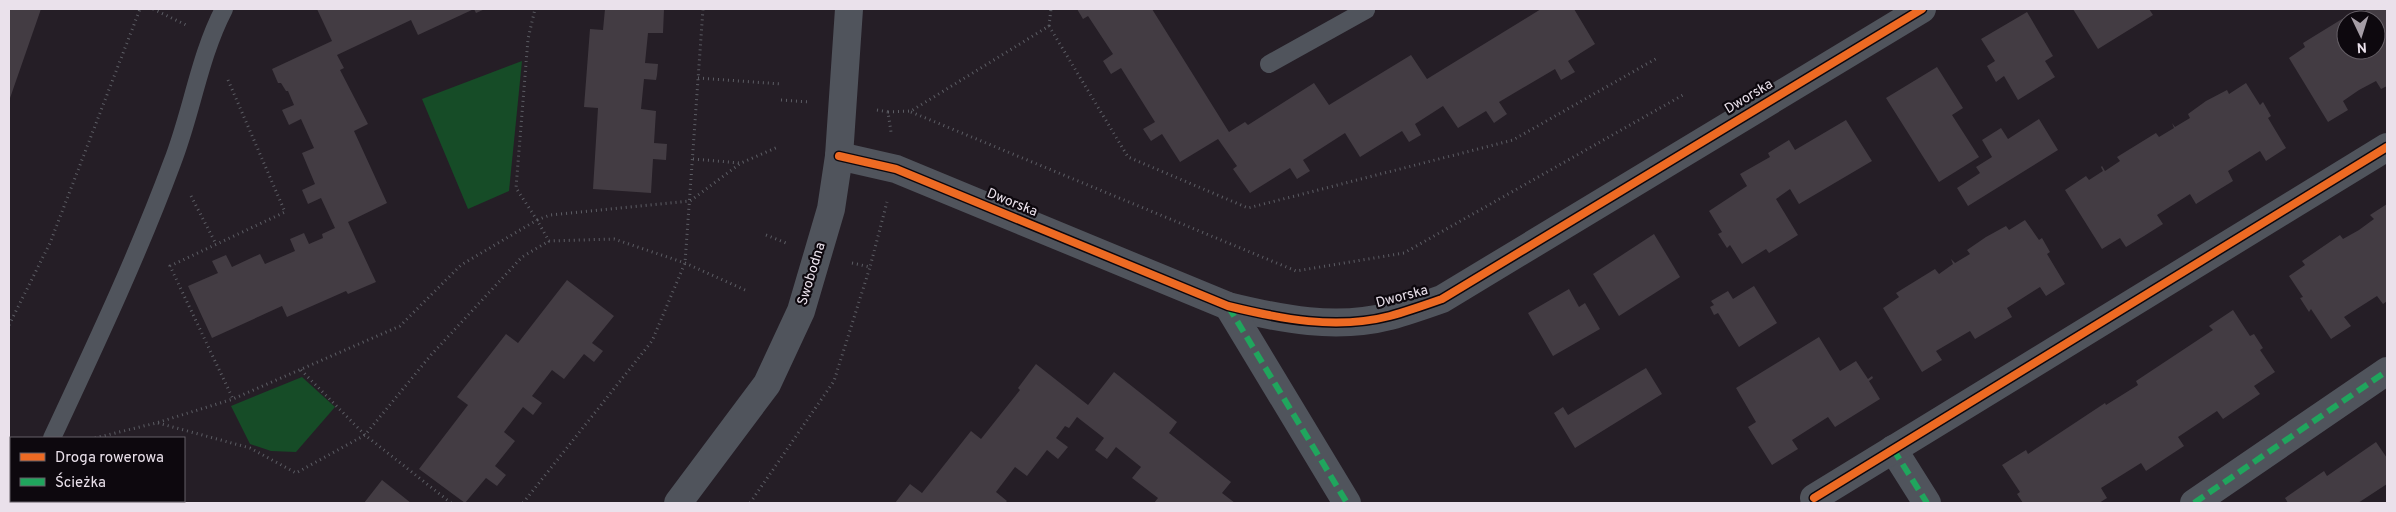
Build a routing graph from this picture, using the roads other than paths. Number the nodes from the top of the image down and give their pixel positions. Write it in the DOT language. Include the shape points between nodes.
graph roads {
  1 [pos="224,9"];
  2 [pos="849,9"];
  3 [pos="1922,9"];
  4 [pos="1366,10"];
  5 [pos="1269,64"];
  6 [pos="2387,146"];
  7 [pos="839,156"];
  8 [pos="1228,306"];
  9 [pos="2387,371"];
  10 [pos="52,437"];
  11 [pos="1893,449"];
  12 [pos="1814,498"];
  13 [pos="678,503"];
  14 [pos="1347,503"];
  15 [pos="1927,503"];
  16 [pos="2194,503"];
  1 -- 10 [label="lane" via="210,38 173,162 125,280"];
  2 -- 7 [label="street, Swobodna"];
  3 -- 8 [label="street, Dworska" via="1442,299 1389,316 1333,322 1284,319"];
  4 -- 5 [label="lane"];
  6 -- 11 [label="street"];
  7 -- 8 [label="street, Dworska" via="896,169"];
  7 -- 13 [label="street, Swobodna" via="831,209 819,255 801,311 782,352 767,384"];
  8 -- 14 [label="street"];
  9 -- 16 [label="street"];
  11 -- 12 [label="street"];
  11 -- 15 [label="street"];
}
